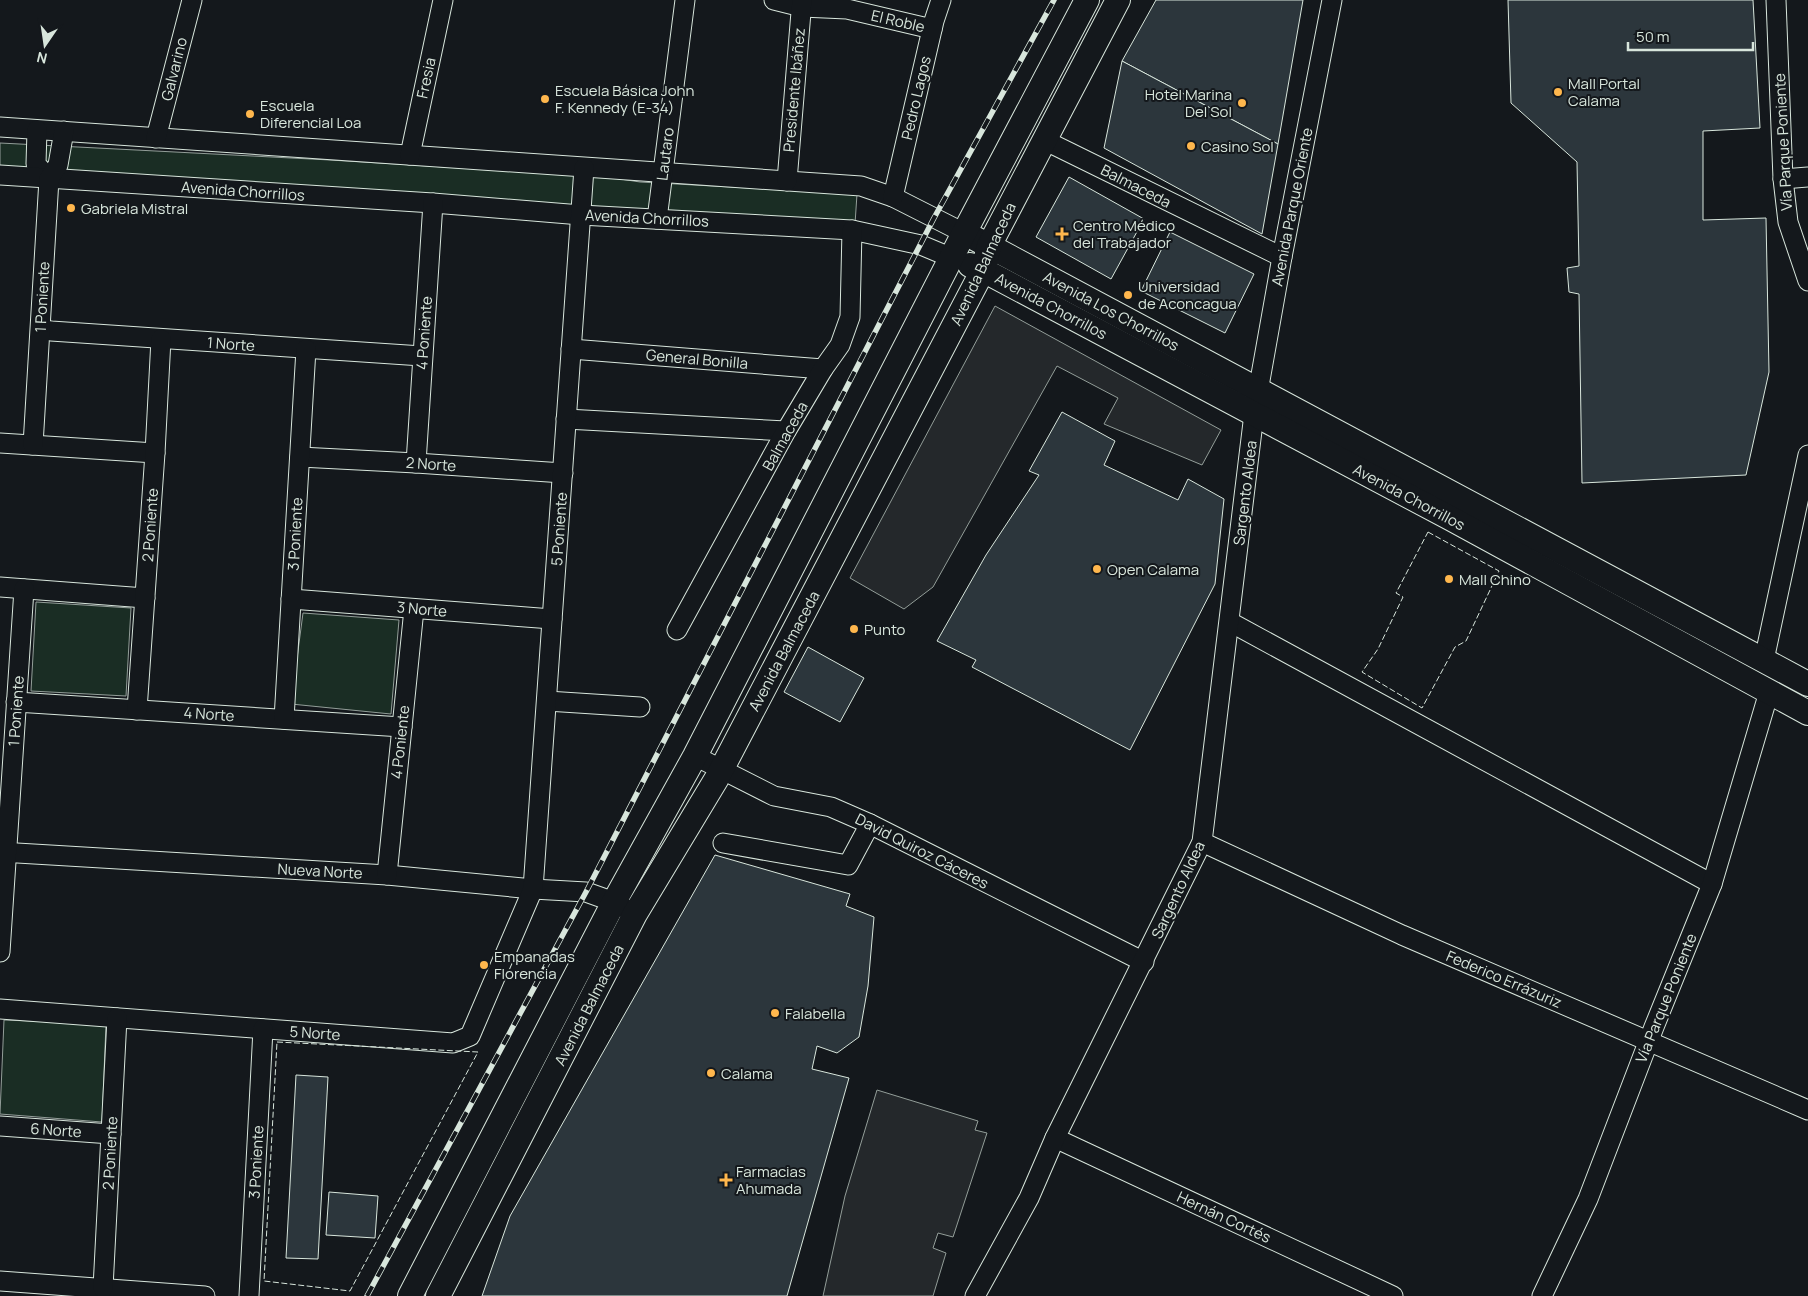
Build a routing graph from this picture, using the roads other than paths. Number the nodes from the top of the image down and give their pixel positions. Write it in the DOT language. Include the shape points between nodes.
graph roads {
  1 [pos="192,0"];
  2 [pos="443,0"];
  3 [pos="685,0"];
  4 [pos="774,0"];
  5 [pos="847,0"];
  6 [pos="941,0"];
  7 [pos="1087,0"];
  8 [pos="1118,0"];
  9 [pos="1332,0"];
  10 [pos="1776,0"];
  11 [pos="802,3"];
  12 [pos="933,25"];
  13 [pos="0,127"];
  14 [pos="37,130"];
  15 [pos="64,131"];
  16 [pos="156,138"];
  17 [pos="1044,140"];
  18 [pos="410,155"];
  19 [pos="584,168"];
  20 [pos="663,173"];
  21 [pos="0,175"];
  22 [pos="1808,177"];
  23 [pos="49,179"];
  24 [pos="1783,179"];
  25 [pos="787,181"];
  26 [pos="892,196"];
  27 [pos="433,203"];
  28 [pos="581,215"];
  29 [pos="657,219"];
  30 [pos="852,230"];
  31 [pos="1791,230"];
  32 [pos="964,233"];
  33 [pos="989,246"];
  34 [pos="1808,252"];
  35 [pos="1282,257"];
  36 [pos="952,258"];
  37 [pos="983,270"];
  38 [pos="1808,281"];
  39 [pos="41,329"];
  40 [pos="161,339"];
  41 [pos="306,349"];
  42 [pos="571,349"];
  43 [pos="422,356"];
  44 [pos="823,369"];
  45 [pos="1258,390"];
  46 [pos="1254,414"];
  47 [pos="566,419"];
  48 [pos="786,431"];
  49 [pos="0,443"];
  50 [pos="34,445"];
  51 [pos="155,454"];
  52 [pos="1808,455"];
  53 [pos="300,458"];
  54 [pos="416,463"];
  55 [pos="562,473"];
  56 [pos="1805,485"];
  57 [pos="1535,538"];
  58 [pos="1523,558"];
  59 [pos="0,587"];
  60 [pos="24,589"];
  61 [pos="145,598"];
  62 [pos="291,598"];
  63 [pos="414,608"];
  64 [pos="552,619"];
  65 [pos="1230,622"];
  66 [pos="677,630"];
  67 [pos="1764,660"];
  68 [pos="1808,684"];
  69 [pos="1769,692"];
  70 [pos="546,701"];
  71 [pos="16,702"];
  72 [pos="640,707"];
  73 [pos="137,710"];
  74 [pos="1808,713"];
  75 [pos="284,719"];
  76 [pos="402,726"];
  77 [pos="695,756"];
  78 [pos="722,768"];
  79 [pos="870,824"];
  80 [pos="1202,842"];
  81 [pos="723,843"];
  82 [pos="3,852"];
  83 [pos="388,875"];
  84 [pos="1712,884"];
  85 [pos="533,890"];
  86 [pos="614,902"];
  87 [pos="635,914"];
  88 [pos="0,952"];
  89 [pos="1144,962"];
  90 [pos="0,1009"];
  91 [pos="117,1018"];
  92 [pos="264,1029"];
  93 [pos="1649,1041"];
  94 [pos="1808,1110"];
  95 [pos="0,1126"];
  96 [pos="111,1134"];
  97 [pos="1055,1138"];
  98 [pos="0,1280"];
  99 [pos="103,1288"];
  100 [pos="205,1296"];
  101 [pos="249,1296"];
  102 [pos="410,1296"];
  103 [pos="438,1296"];
  104 [pos="975,1296"];
  105 [pos="1393,1296"];
  106 [pos="1542,1296"];
  1 -- 16 [label="street, Galvarino"];
  2 -- 18 [label="street, Fresia"];
  3 -- 20 [label="street, Lautaro"];
  4 -- 11 [label="street, El Roble"];
  5 -- 12 [label="street, El Roble"];
  6 -- 12 [label="street, Pedro Lagos"];
  7 -- 32 [label="main road, Avenida Balmaceda"];
  8 -- 17 [label="main road, Avenida Balmaceda"];
  9 -- 35 [label="street, Avenida Parque Oriente"];
  10 -- 24 [label="street, Vía Parque Poniente"];
  11 -- 12 [label="street, El Roble"];
  11 -- 25 [label="street, Presidente Ibáñez"];
  12 -- 26 [label="street, Pedro Lagos"];
  13 -- 14 [label="street"];
  14 -- 15 [label="street"];
  14 -- 23 [label="street" via="36,164"];
  15 -- 16 [label="street"];
  15 -- 23 [label="street, 1 Poniente" via="58,164"];
  16 -- 18 [label="street"];
  17 -- 33 [label="main road, Avenida Balmaceda"];
  17 -- 35 [label="street, Balmaceda"];
  18 -- 19 [label="street"];
  19 -- 20 [label="street"];
  19 -- 28 [label="street, 5 Poniente"];
  20 -- 25 [label="street"];
  20 -- 29 [label="street, Lautaro"];
  21 -- 23 [label="street, Avenida Chorrillos"];
  22 -- 24 [label="street"];
  23 -- 27 [label="street, Avenida Chorrillos"];
  23 -- 39 [label="street, 1 Poniente"];
  24 -- 31 [label="street, Vía Parque Poniente"];
  25 -- 26 [label="street" via="861,186"];
  26 -- 32 [label="street"];
  27 -- 28 [label="street, Avenida Chorrillos"];
  27 -- 43 [label="street, 4 Poniente"];
  28 -- 29 [label="street, Avenida Chorrillos"];
  28 -- 42 [label="street, 5 Poniente"];
  29 -- 30 [label="street, Avenida Chorrillos"];
  30 -- 36 [label="street, Avenida Chorrillos" via="921,245"];
  30 -- 44 [label="street, Balmaceda" via="850,317 840,345"];
  31 -- 34 [label="street"];
  31 -- 38 [label="street, Vía Parque Poniente"];
  32 -- 33 [label="main road, Avenida Los Chorrillos"];
  32 -- 36 [label="main road, Avenida Balmaceda"];
  33 -- 37 [label="main road, Avenida Balmaceda"];
  33 -- 45 [label="main road, Avenida Los Chorrillos"];
  35 -- 45 [label="street, Avenida Parque Oriente"];
  36 -- 37 [label="main road, Avenida Chorrillos"];
  36 -- 77 [label="main road, Avenida Balmaceda"];
  37 -- 46 [label="main road, Avenida Chorrillos"];
  37 -- 78 [label="main road, Avenida Balmaceda"];
  39 -- 40 [label="street, 1 Norte"];
  39 -- 50 [label="street, 1 Poniente"];
  40 -- 41 [label="street, 1 Norte"];
  40 -- 51 [label="street, 2 Poniente"];
  41 -- 43 [label="street, 1 Norte"];
  41 -- 53 [label="street, 3 Poniente"];
  42 -- 44 [label="street, General Bonilla"];
  42 -- 47 [label="street, 5 Poniente"];
  43 -- 54 [label="street, 4 Poniente"];
  44 -- 48 [label="street, Balmaceda"];
  45 -- 46 [label="street, Avenida Parque Oriente"];
  45 -- 57 [label="main road, Avenida Chorrillos"];
  46 -- 58 [label="main road, Avenida Chorrillos"];
  46 -- 65 [label="street, Sargento Aldea"];
  47 -- 48 [label="street"];
  47 -- 55 [label="street, 5 Poniente"];
  48 -- 66 [label="street, Balmaceda"];
  49 -- 50 [label="street"];
  50 -- 51 [label="street"];
  51 -- 61 [label="street, 2 Poniente"];
  52 -- 56 [label="street"];
  53 -- 54 [label="street, 2 Norte"];
  53 -- 62 [label="street, 3 Poniente"];
  54 -- 55 [label="street, 2 Norte"];
  55 -- 64 [label="street, 5 Poniente"];
  56 -- 67 [label="street"];
  57 -- 58 [label="main road"];
  57 -- 67 [label="main road, Avenida Chorrillos"];
  58 -- 69 [label="main road, Avenida Chorrillos"];
  59 -- 60 [label="street"];
  60 -- 61 [label="street"];
  60 -- 71 [label="street, 1 Poniente"];
  61 -- 73 [label="street, 2 Poniente"];
  62 -- 63 [label="street, 3 Norte"];
  62 -- 75 [label="street, 3 Poniente"];
  63 -- 64 [label="street, 3 Norte"];
  63 -- 76 [label="street, 4 Poniente"];
  64 -- 70 [label="street, 5 Poniente"];
  65 -- 80 [label="street, Sargento Aldea"];
  65 -- 84 [label="street"];
  67 -- 68 [label="main road, Avenida Chorrillos"];
  69 -- 74 [label="main road, Avenida Chorrillos"];
  69 -- 84 [label="street, Vía Parque Poniente"];
  70 -- 72 [label="street"];
  70 -- 85 [label="street, 5 Poniente"];
  71 -- 73 [label="street, 4 Norte"];
  71 -- 82 [label="street, 1 Poniente"];
  73 -- 75 [label="street, 4 Norte"];
  75 -- 76 [label="street, 4 Norte"];
  76 -- 83 [label="street, 4 Poniente"];
  77 -- 78 [label="street, David Quiroz Cáceres"];
  77 -- 86 [label="main road, Avenida Balmaceda"];
  78 -- 79 [label="street, David Quiroz Cáceres" via="774,796 831,807"];
  78 -- 87 [label="main road, Avenida Balmaceda"];
  79 -- 81 [label="street" via="848,865"];
  79 -- 89 [label="street, David Quiroz Cáceres"];
  80 -- 89 [label="street, Sargento Aldea"];
  80 -- 93 [label="street, Federico Errázuriz" via="1402,935"];
  82 -- 83 [label="street, Nueva Norte"];
  82 -- 88 [label="street, 1 Poniente"];
  83 -- 85 [label="street, Nueva Norte"];
  84 -- 93 [label="street, Vía Parque Poniente"];
  85 -- 86 [label="street, Nueva Norte" via="586,892"];
  85 -- 92 [label="street, 5 Norte" via="470,1036 453,1043"];
  86 -- 87 [label="street, Nueva Norte"];
  86 -- 102 [label="main road, Avenida Balmaceda"];
  87 -- 103 [label="main road, Avenida Balmaceda"];
  89 -- 97 [label="street, Sargento Aldea"];
  90 -- 91 [label="street, 5 Norte"];
  91 -- 92 [label="street, 5 Norte"];
  91 -- 96 [label="street, 2 Poniente"];
  92 -- 101 [label="street, 3 Poniente"];
  93 -- 94 [label="street, Federico Errázuriz"];
  93 -- 106 [label="street, Vía Parque Poniente" via="1588,1199"];
  95 -- 96 [label="street, 6 Norte"];
  96 -- 99 [label="street, 2 Poniente"];
  97 -- 104 [label="street, Sargento Aldea" via="1029,1198"];
  97 -- 105 [label="street, Hernán Cortés"];
  98 -- 99 [label="street"];
  99 -- 100 [label="street"];
}
